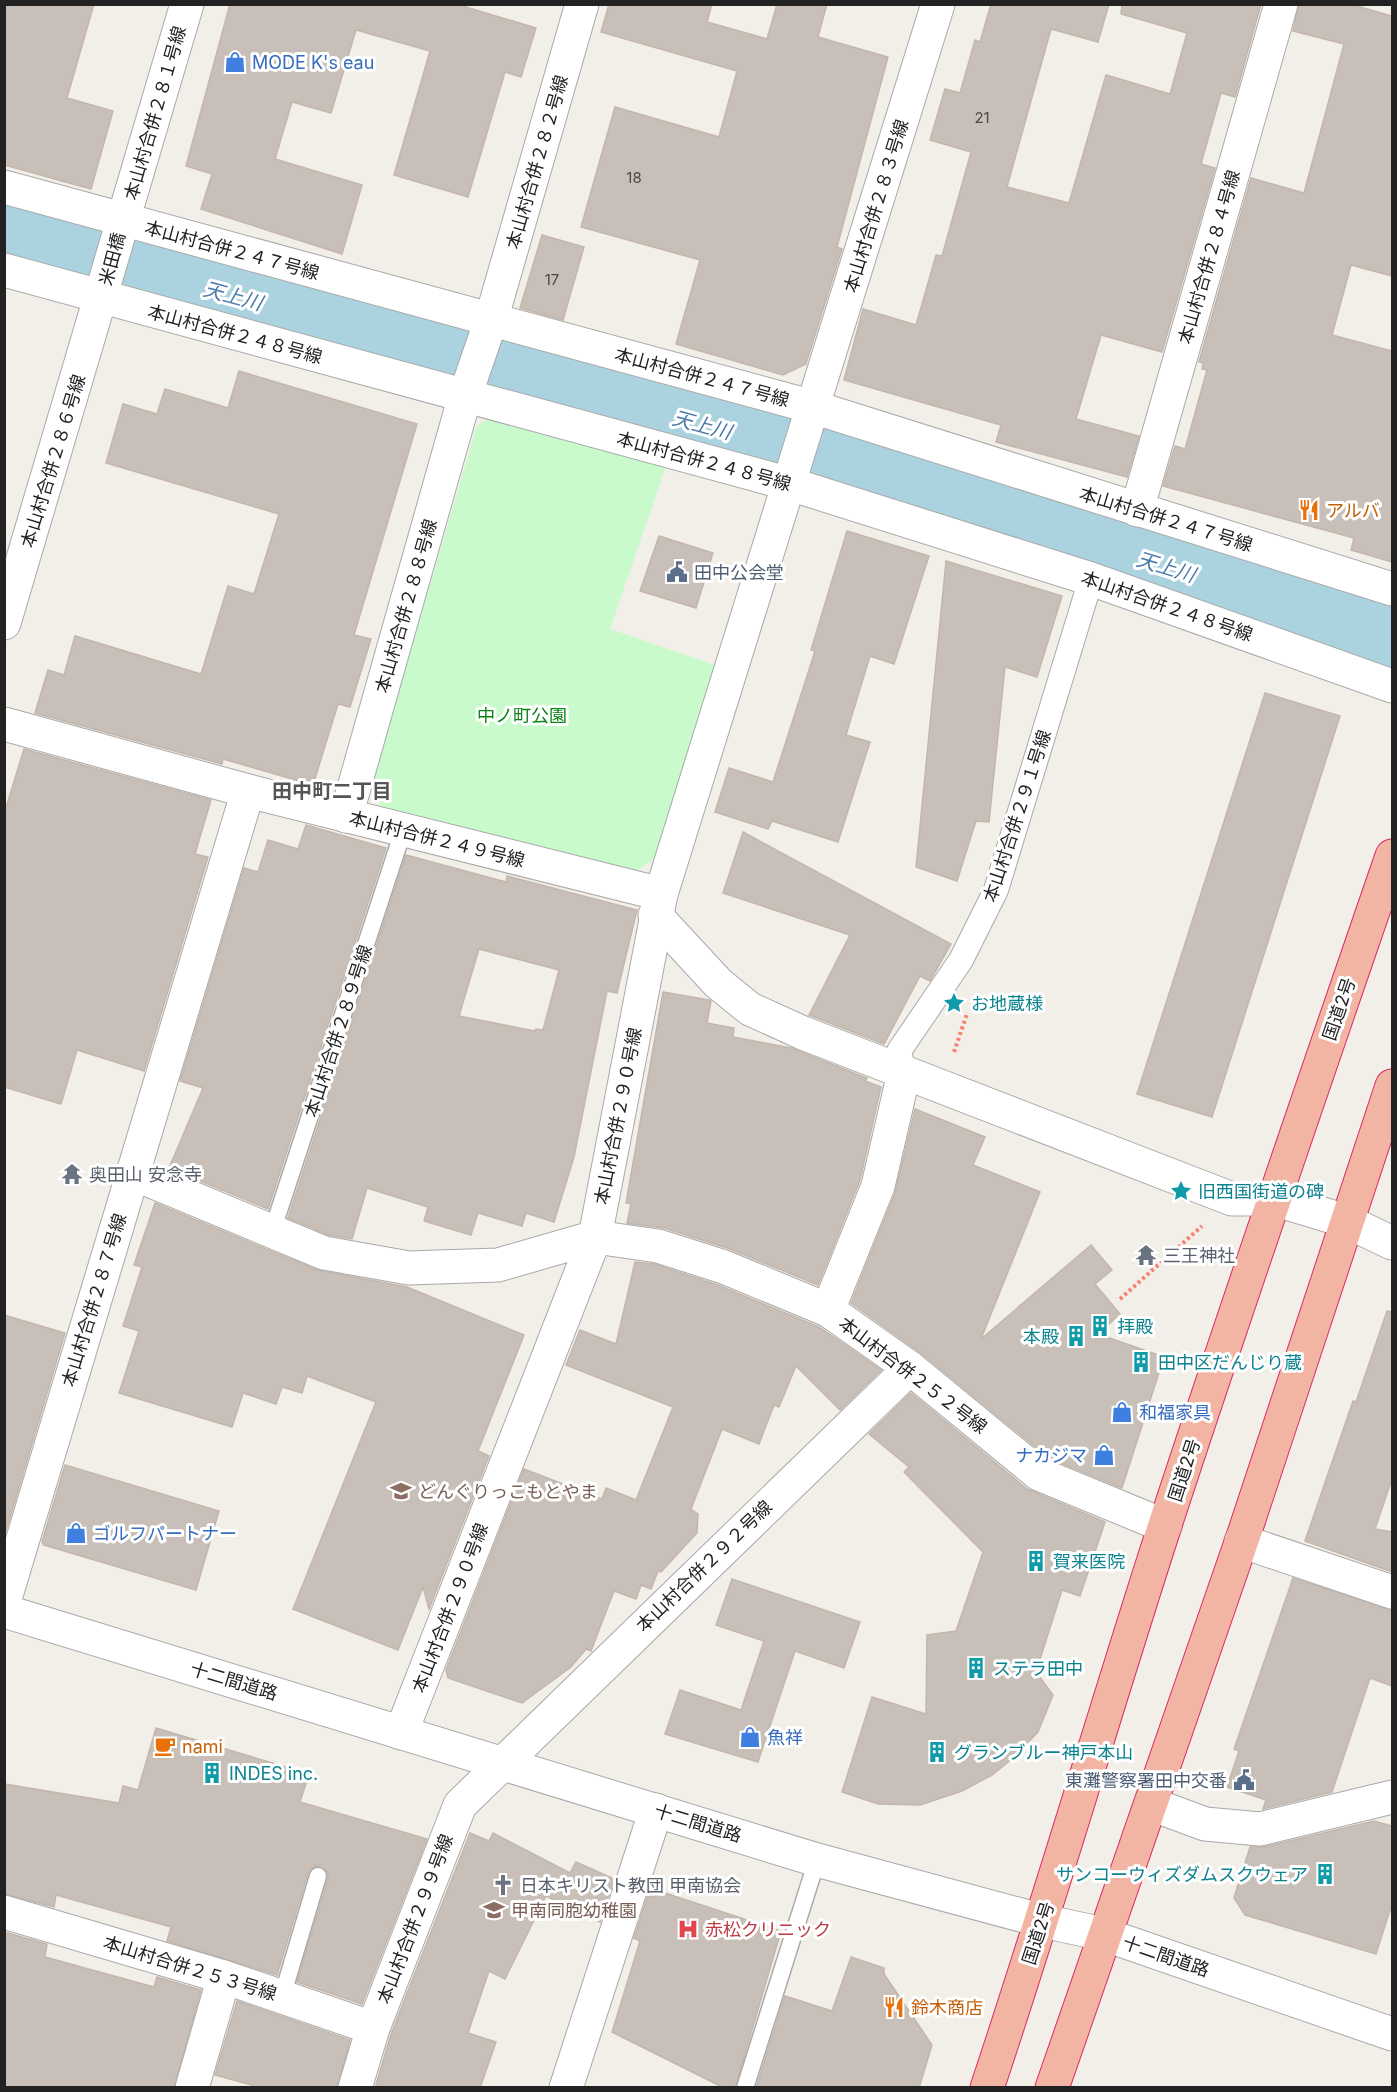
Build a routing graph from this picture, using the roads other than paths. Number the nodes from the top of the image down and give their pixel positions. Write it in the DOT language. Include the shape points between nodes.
graph roads {
  1 [pos="187,4"];
  2 [pos="582,4"];
  3 [pos="938,4"];
  4 [pos="1281,4"];
  5 [pos="4,187"];
  6 [pos="123,221"];
  7 [pos="4,270"];
  8 [pos="102,298"];
  9 [pos="491,320"];
  10 [pos="465,396"];
  11 [pos="813,407"];
  12 [pos="790,484"];
  13 [pos="1137,510"];
  14 [pos="1091,579"];
  15 [pos="1392,589"];
  16 [pos="4,623"];
  17 [pos="1392,686"];
  18 [pos="4,724"];
  19 [pos="248,791"];
  20 [pos="346,816"];
  21 [pos="403,831"];
  22 [pos="1392,856"];
  23 [pos="658,905"];
  24 [pos="904,1073"];
  25 [pos="1392,1086"];
  26 [pos="132,1173"];
  27 [pos="1273,1199"];
  28 [pos="1346,1221"];
  29 [pos="272,1232"];
  30 [pos="595,1237"];
  31 [pos="1392,1243"];
  32 [pos="828,1310"];
  33 [pos="910,1368"];
  34 [pos="1165,1526"];
  35 [pos="1241,1541"];
  36 [pos="1392,1592"];
  37 [pos="4,1602"];
  38 [pos="4,1611"];
  39 [pos="401,1733"];
  40 [pos="499,1764"];
  41 [pos="1392,1797"];
  42 [pos="1150,1804"];
  43 [pos="656,1810"];
  44 [pos="817,1860"];
  45 [pos="318,1876"];
  46 [pos="4,1912"];
  47 [pos="1043,1921"];
  48 [pos="1103,1934"];
  49 [pos="225,1977"];
  50 [pos="282,1996"];
  51 [pos="374,2028"];
  52 [pos="1392,2034"];
  53 [pos="192,2088"];
  54 [pos="355,2088"];
  55 [pos="566,2088"];
  56 [pos="745,2088"];
  57 [pos="987,2088"];
  58 [pos="1052,2088"];
  1 -- 6 [label="street, 本山村合併２８１号線"];
  2 -- 9 [label="street, 本山村合併２８２号線"];
  3 -- 11 [label="street, 本山村合併２８３号線"];
  4 -- 13 [label="street, 本山村合併２８４号線"];
  5 -- 6 [label="street, 本山村合併２４７号線"];
  6 -- 8 [label="street, 米田橋"];
  6 -- 9 [label="street, 本山村合併２４７号線"];
  7 -- 8 [label="street, 本山村合併２４８号線"];
  8 -- 10 [label="street, 本山村合併２４８号線"];
  8 -- 16 [label="street, 本山村合併２８６号線"];
  9 -- 10 [label="street, 本山村合併２８２号線"];
  9 -- 11 [label="street, 本山村合併２４７号線"];
  10 -- 12 [label="street, 本山村合併２４８号線"];
  10 -- 20 [label="street, 本山村合併２８８号線"];
  11 -- 12 [label="street, 本山村合併２８３号線"];
  11 -- 13 [label="street, 本山村合併２４７号線"];
  12 -- 14 [label="street, 本山村合併２４８号線"];
  12 -- 23 [label="street, 本山村合併２９０号線"];
  13 -- 15 [label="street, 本山村合併２４７号線"];
  14 -- 17 [label="street, 本山村合併２４８号線"];
  14 -- 24 [label="street, 本山村合併２９１号線" via="996,890 961,960 899,1051"];
  18 -- 19 [label="street, 本山村合併２４９号線"];
  19 -- 20 [label="street, 本山村合併２４９号線"];
  19 -- 26 [label="street, 本山村合併２８７号線"];
  20 -- 21 [label="street, 本山村合併２４９号線"];
  21 -- 23 [label="street, 本山村合併２４９号線"];
  21 -- 29 [label="lane, 本山村合併２８９号線"];
  22 -- 27 [label="highway, 国道2号"];
  23 -- 24 [label="street" via="718,983 750,1009"];
  23 -- 30 [label="street, 本山村合併２９０号線"];
  24 -- 27 [label="street" via="1233,1199"];
  24 -- 32 [label="street, 本山村合併２９１号線" via="878,1186"];
  25 -- 28 [label="highway"];
  26 -- 29 [label="street, 本山村合併２５２号線"];
  26 -- 37 [label="street, 本山村合併２８７号線"];
  27 -- 28 [label="street"];
  27 -- 34 [label="highway, 国道2号"];
  28 -- 31 [label="street"];
  28 -- 35 [label="highway"];
  29 -- 30 [label="street, 本山村合併２５２号線" via="324,1253 410,1268 498,1265"];
  30 -- 32 [label="street, 本山村合併２５２号線" via="658,1246"];
  30 -- 39 [label="street, 本山村合併２９０号線"];
  32 -- 33 [label="street, 本山村合併２５２号線"];
  33 -- 34 [label="street, 本山村合併２５２号線" via="1039,1473"];
  33 -- 40 [label="street, 本山村合併２９２号線"];
  34 -- 47 [label="highway, 国道2号"];
  35 -- 36 [label="street"];
  35 -- 42 [label="highway"];
  38 -- 39 [label="street, 十二間道路"];
  39 -- 40 [label="street, 十二間道路"];
  40 -- 43 [label="street, 十二間道路"];
  40 -- 51 [label="street, 本山村合併２９９号線" via="460,1805"];
  41 -- 42 [label="street" via="1260,1829 1205,1824"];
  42 -- 48 [label="highway"];
  43 -- 44 [label="street, 十二間道路"];
  43 -- 55 [label="street"];
  44 -- 47 [label="street, 十二間道路"];
  44 -- 56 [label="lane"];
  45 -- 50 [label="lane"];
  46 -- 49 [label="street, 本山村合併２５３号線"];
  47 -- 48 [label="street, 十二間道路"];
  47 -- 57 [label="highway, 国道2号"];
  48 -- 52 [label="street, 十二間道路"];
  48 -- 58 [label="highway"];
  49 -- 50 [label="street, 本山村合併２５３号線"];
  49 -- 53 [label="street"];
  50 -- 51 [label="street, 本山村合併２５３号線"];
  51 -- 54 [label="street, 本山村合併２９９号線"];
}
